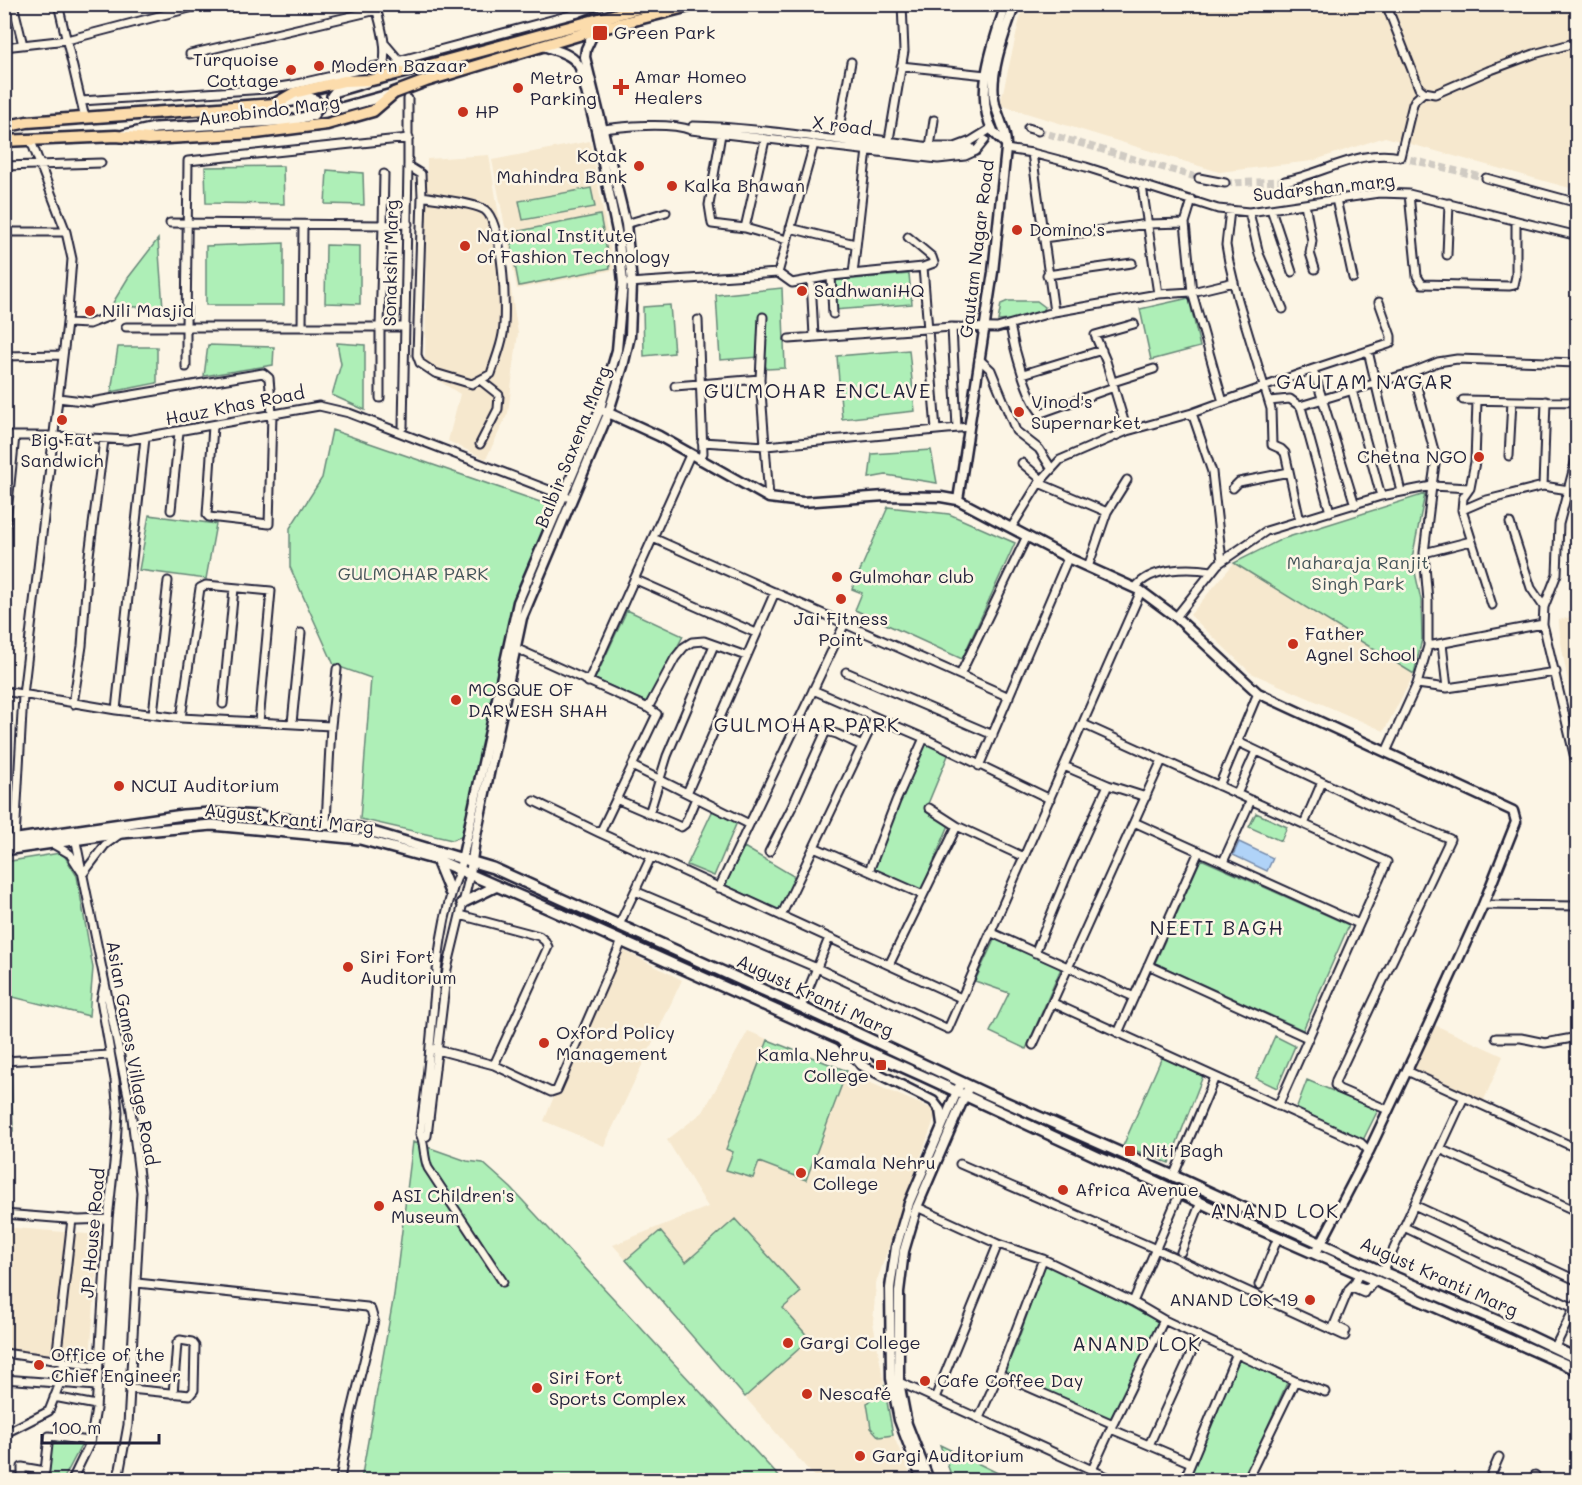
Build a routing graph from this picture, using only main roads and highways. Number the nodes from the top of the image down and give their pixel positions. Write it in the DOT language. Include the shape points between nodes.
graph roads {
  1 [pos="654,4"];
  2 [pos="697,4"];
  3 [pos="619,9"];
  4 [pos="376,79"];
  5 [pos="394,93"];
  6 [pos="275,104"];
  7 [pos="4,127"];
  8 [pos="116,136"];
  9 [pos="4,141"];
  10 [pos="75,834"];
  11 [pos="4,841"];
  12 [pos="4,850"];
  13 [pos="437,860"];
  14 [pos="461,864"];
  15 [pos="497,886"];
  16 [pos="450,892"];
  17 [pos="462,903"];
  18 [pos="1578,1359"];
  19 [pos="1578,1370"];
  1 -- 3 [label="highway, Aurobindo Marg"];
  2 -- 5 [label="highway, Aurobindo Marg" via="543,45"];
  3 -- 4 [label="highway, Aurobindo Marg" via="527,32 477,54"];
  4 -- 5 [label="main road" via="336,91 333,105 341,108"];
  4 -- 6 [label="highway, Aurobindo Marg" via="344,81 294,93"];
  5 -- 8 [label="highway, Aurobindo Marg" via="373,111 327,124 256,133"];
  6 -- 7 [label="highway, Aurobindo Marg" via="27,122"];
  6 -- 8 [label="main road" via="310,98 318,108 313,115 293,120 155,128"];
  8 -- 9 [label="highway, Aurobindo Marg"];
  10 -- 11 [label="main road, August Kranti Marg"];
  10 -- 12 [label="main road, August Kranti Marg" via="51,843"];
  10 -- 13 [label="main road, August Kranti Marg" via="231,826 360,839"];
  10 -- 14 [label="main road, August Kranti Marg" via="210,813 359,828"];
  13 -- 14 [label="main road, August Kranti Marg"];
  13 -- 16 [label="main road"];
  14 -- 15 [label="main road, August Kranti Marg" via="470,874"];
  14 -- 18 [label="main road, August Kranti Marg" via="472,862 493,868"];
  15 -- 17 [label="main road"];
  15 -- 19 [label="main road, August Kranti Marg"];
}
